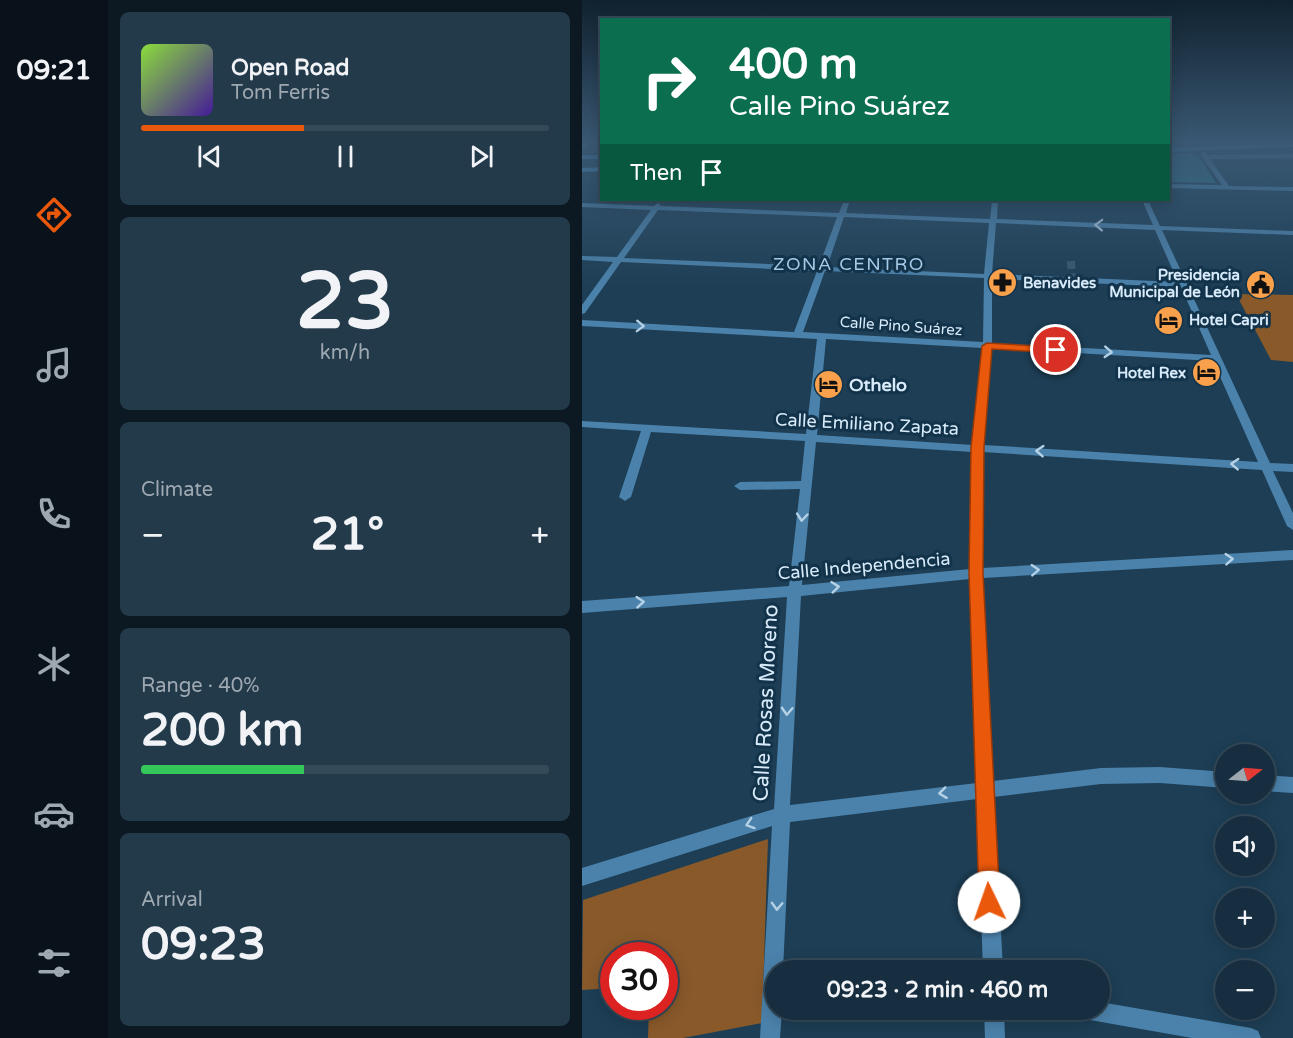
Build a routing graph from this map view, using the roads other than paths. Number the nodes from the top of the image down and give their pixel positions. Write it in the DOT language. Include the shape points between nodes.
graph roads {
  1 [pos="662,201"];
  2 [pos="847,201"];
  3 [pos="995,201"];
  4 [pos="1144,201"];
  5 [pos="582,205"];
  6 [pos="656,207"];
  7 [pos="842,215"];
  8 [pos="992,221"];
  9 [pos="1157,228"];
  10 [pos="1293,233"];
  11 [pos="582,258"];
  12 [pos="617,259"];
  13 [pos="822,268"];
  14 [pos="988,277"];
  15 [pos="1182,285"];
  16 [pos="582,311"];
  17 [pos="582,323"];
  18 [pos="798,334"];
  19 [pos="822,336"];
  20 [pos="987,346"];
  21 [pos="1217,358"];
  22 [pos="582,424"];
  23 [pos="647,428"];
  24 [pos="811,438"];
  25 [pos="978,447"];
  26 [pos="1265,466"];
  27 [pos="1293,468"];
  28 [pos="805,485"];
  29 [pos="740,486"];
  30 [pos="625,497"];
  31 [pos="1293,526"];
  32 [pos="1293,555"];
  33 [pos="976,573"];
  34 [pos="793,591"];
  35 [pos="582,607"];
  36 [pos="1215,779"];
  37 [pos="1275,784"];
  38 [pos="1293,785"];
  39 [pos="984,788"];
  40 [pos="781,815"];
  41 [pos="582,877"];
  42 [pos="776,960"];
  43 [pos="993,960"];
  44 [pos="1110,1013"];
  45 [pos="773,1020"];
  46 [pos="994,1020"];
  47 [pos="771,1038"];
  48 [pos="995,1038"];
  49 [pos="1251,1038"];
  1 -- 6 [label="street"];
  2 -- 7 [label="street"];
  3 -- 8 [label="street"];
  4 -- 9 [label="street"];
  5 -- 6 [label="street"];
  6 -- 7 [label="street"];
  6 -- 12 [label="street"];
  7 -- 8 [label="street"];
  7 -- 13 [label="street"];
  9 -- 8 [label="street, one-way"];
  8 -- 14 [label="street"];
  9 -- 10 [label="street"];
  9 -- 15 [label="street"];
  11 -- 12 [label="street"];
  12 -- 13 [label="street"];
  12 -- 16 [label="street"];
  13 -- 14 [label="street"];
  13 -- 18 [label="street"];
  14 -- 15 [label="street"];
  14 -- 20 [label="street"];
  15 -- 21 [label="street"];
  17 -- 18 [label="street, Calle Pino Suárez, one-way"];
  18 -- 19 [label="street, Calle Pino Suárez"];
  19 -- 20 [label="street, Calle Pino Suárez"];
  19 -- 24 [label="street, Calle Rosas Moreno"];
  20 -- 21 [label="street, Calle Pino Suárez, one-way"];
  20 -- 25 [label="street"];
  21 -- 26 [label="street"];
  22 -- 23 [label="street, Calle Emiliano Zapata"];
  23 -- 24 [label="street, Calle Emiliano Zapata"];
  23 -- 30 [label="street"];
  24 -- 25 [label="street, Calle Emiliano Zapata"];
  24 -- 28 [label="street, Calle Rosas Moreno"];
  26 -- 25 [label="street, Calle Emiliano Zapata, one-way"];
  25 -- 33 [label="street"];
  26 -- 27 [label="street, Calle Emiliano Zapata"];
  26 -- 31 [label="street"];
  28 -- 29 [label="street"];
  28 -- 34 [label="street, Calle Rosas Moreno, one-way"];
  33 -- 32 [label="street, Calle Independencia, one-way"];
  34 -- 33 [label="street, Calle Independencia, one-way"];
  33 -- 39 [label="street"];
  35 -- 34 [label="street, Calle Independencia, one-way"];
  34 -- 40 [label="street, Calle Rosas Moreno, one-way"];
  36 -- 39 [label="street" via="1161,775 1101,777"];
  37 -- 38 [label="street"];
  39 -- 40 [label="street, one-way"];
  39 -- 43 [label="street"];
  40 -- 41 [label="street, one-way"];
  40 -- 42 [label="street, Calle Rosas Moreno, one-way"];
  44 -- 49 [label="street"];
  45 -- 47 [label="street, Calle Rosas Moreno"];
  46 -- 48 [label="street"];
}
